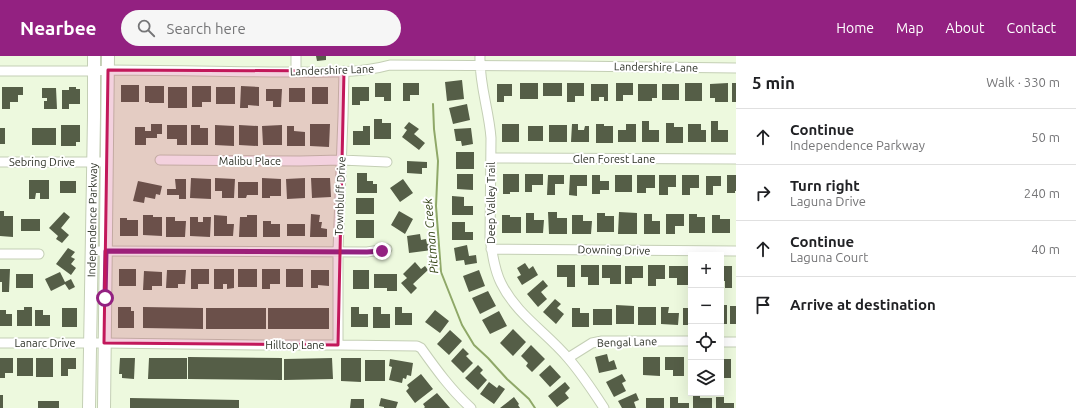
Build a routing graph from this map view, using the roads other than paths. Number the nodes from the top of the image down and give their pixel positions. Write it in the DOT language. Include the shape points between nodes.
graph roads {
  1 [pos="94,56"];
  2 [pos="108,56"];
  3 [pos="296,56"];
  4 [pos="480,56"];
  5 [pos="569,56"];
  6 [pos="390,61"];
  7 [pos="480,66"];
  8 [pos="568,66"];
  9 [pos="736,68"];
  10 [pos="108,70"];
  11 [pos="0,71"];
  12 [pos="95,71"];
  13 [pos="344,71"];
  14 [pos="296,72"];
  15 [pos="491,158"];
  16 [pos="736,159"];
  17 [pos="160,160"];
  18 [pos="341,160"];
  19 [pos="0,162"];
  20 [pos="94,162"];
  21 [pos="107,162"];
  22 [pos="387,162"];
  23 [pos="387,249"];
  24 [pos="492,249"];
  25 [pos="92,251"];
  26 [pos="106,251"];
  27 [pos="338,251"];
  28 [pos="736,251"];
  29 [pos="0,254"];
  30 [pos="40,254"];
  31 [pos="688,342"];
  32 [pos="724,342"];
  33 [pos="736,342"];
  34 [pos="0,343"];
  35 [pos="91,343"];
  36 [pos="104,343"];
  37 [pos="338,345"];
  38 [pos="568,358"];
  39 [pos="90,408"];
  40 [pos="104,408"];
  41 [pos="471,408"];
  42 [pos="604,408"];
  1 -- 12 [label="main road, Independence Parkway"];
  2 -- 10 [label="main road, Independence Parkway"];
  3 -- 14 [label="street"];
  4 -- 7 [label="street, Deep Valley Trail"];
  5 -- 8 [label="street"];
  6 -- 7 [label="street, Landershire Lane"];
  6 -- 13 [label="street, Landershire Lane" via="376,69"];
  7 -- 8 [label="street, Landershire Lane"];
  7 -- 15 [label="street, Deep Valley Trail" via="491,127"];
  8 -- 9 [label="street, Landershire Lane"];
  10 -- 12 [label="street, Landershire Lane"];
  10 -- 14 [label="street, Landershire Lane"];
  10 -- 21 [label="main road, Independence Parkway"];
  11 -- 12 [label="street, Landershire Lane"];
  12 -- 20 [label="main road, Independence Parkway"];
  13 -- 14 [label="street, Landershire Lane"];
  13 -- 18 [label="street, Townbluff Drive"];
  15 -- 16 [label="street, Glen Forest Lane"];
  15 -- 24 [label="street, Deep Valley Trail"];
  17 -- 18 [label="street, Malibu Place"];
  18 -- 22 [label="street, Malibu Place"];
  18 -- 27 [label="street, Townbluff Drive"];
  19 -- 20 [label="street, Sebring Drive"];
  20 -- 21 [label="street, Sebring Drive"];
  20 -- 25 [label="main road, Independence Parkway"];
  21 -- 26 [label="main road, Independence Parkway"];
  23 -- 27 [label="street" via="367,252"];
  24 -- 28 [label="street, Downing Drive"];
  24 -- 38 [label="street, Deep Valley Trail" via="500,282 514,304"];
  25 -- 26 [label="street"];
  25 -- 35 [label="main road, Independence Parkway"];
  26 -- 27 [label="street"];
  26 -- 36 [label="main road, Independence Parkway"];
  27 -- 37 [label="street, Townbluff Drive"];
  29 -- 30 [label="street"];
  31 -- 38 [label="street, Bengal Lane" via="602,341 592,343"];
  32 -- 33 [label="street"];
  34 -- 35 [label="street, Lanarc Drive"];
  35 -- 36 [label="street, Hilltop Lane"];
  35 -- 39 [label="main road, Independence Parkway"];
  36 -- 37 [label="street, Hilltop Lane"];
  36 -- 40 [label="main road, Independence Parkway"];
  37 -- 41 [label="street, Hilltop Lane" via="417,346 458,397"];
  38 -- 42 [label="street, Deep Valley Trail"];
}
